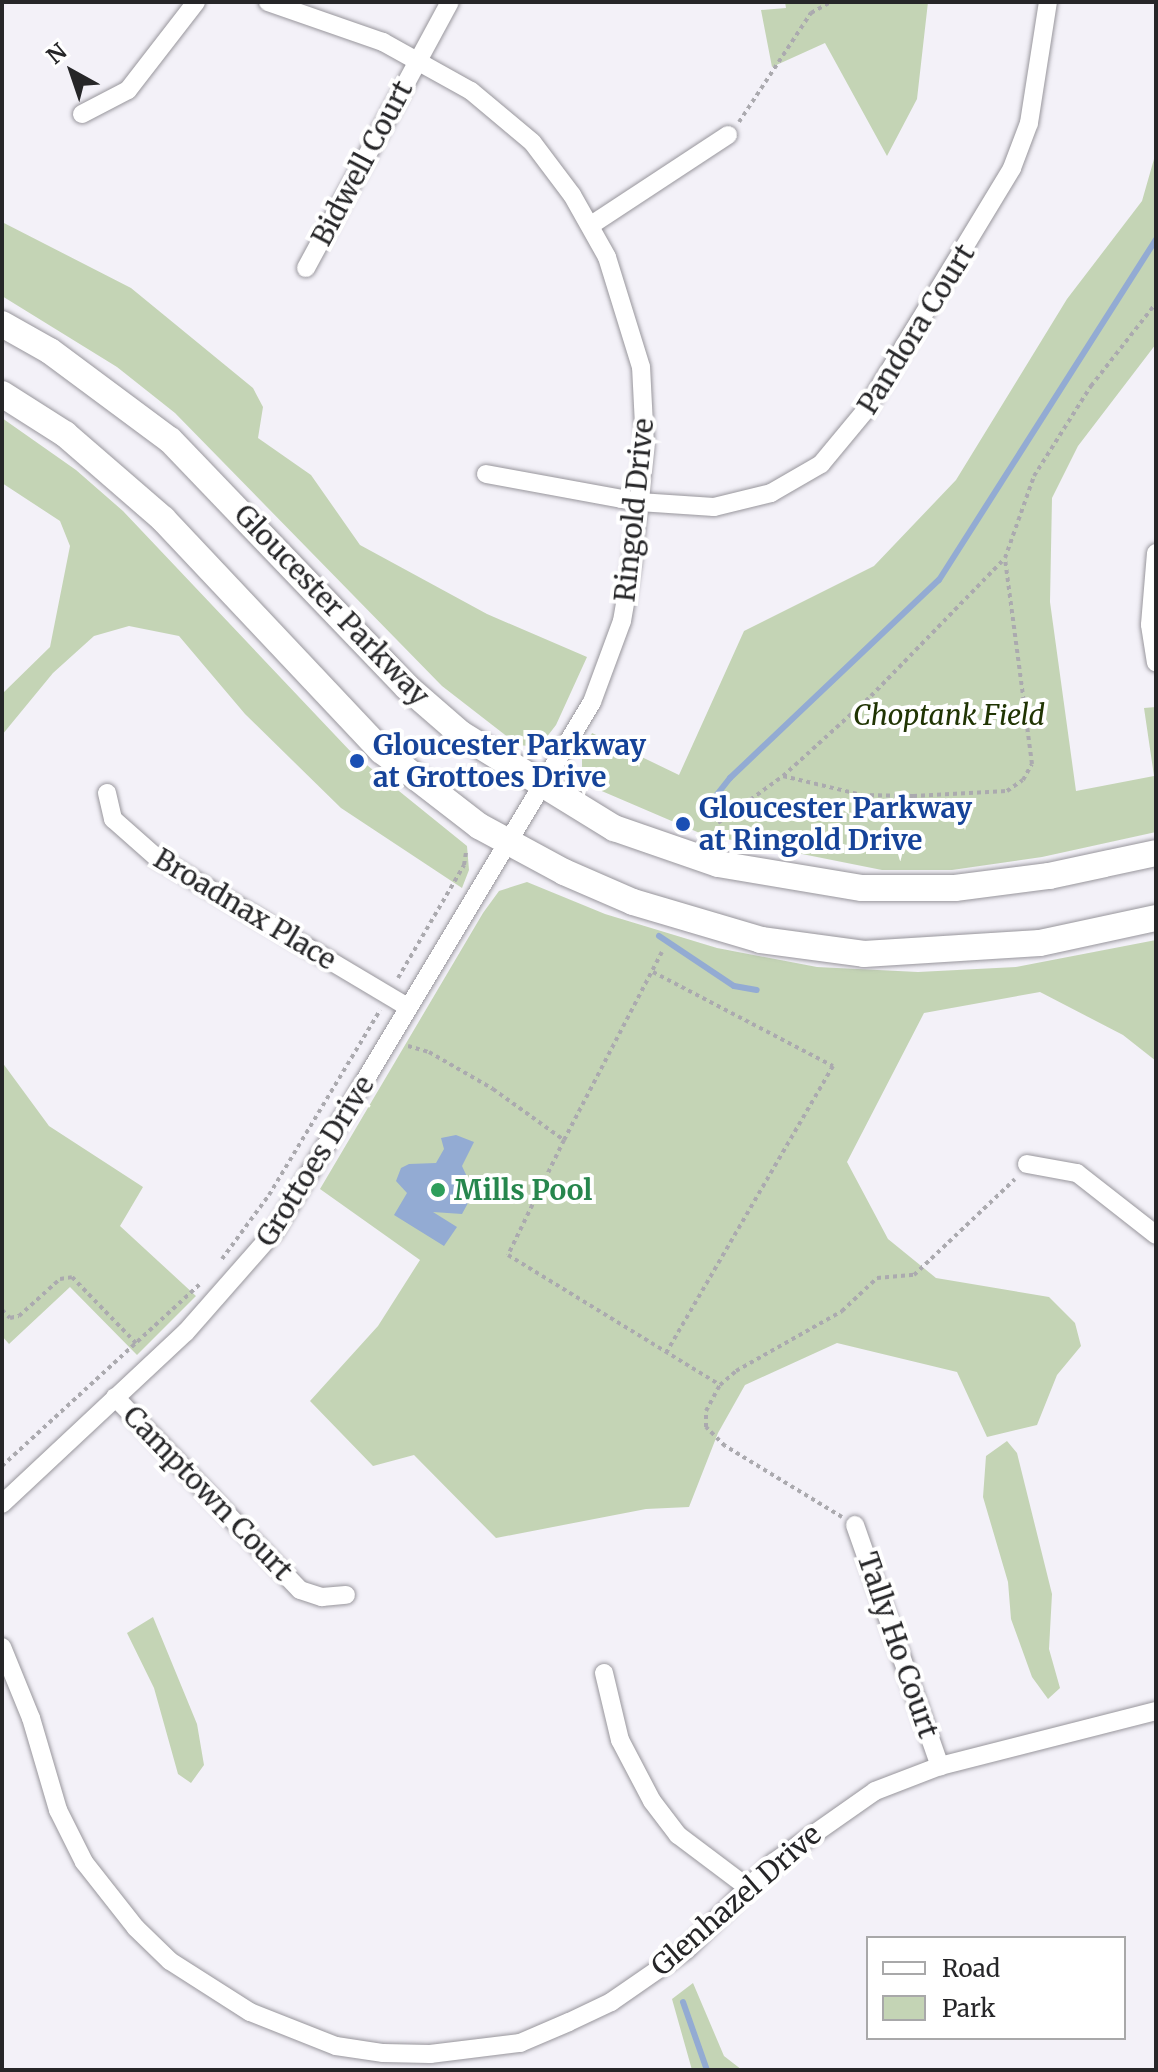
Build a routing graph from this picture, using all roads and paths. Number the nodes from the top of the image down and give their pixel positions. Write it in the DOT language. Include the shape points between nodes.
graph roads {
  1 [pos="196,2"];
  2 [pos="268,2"];
  3 [pos="450,2"];
  4 [pos="831,2"];
  5 [pos="1048,2"];
  6 [pos="418,58"];
  7 [pos="82,114"];
  8 [pos="728,135"];
  9 [pos="591,225"];
  10 [pos="306,268"];
  11 [pos="1156,303"];
  12 [pos="2,324"];
  13 [pos="2,394"];
  14 [pos="486,474"];
  15 [pos="639,502"];
  16 [pos="1156,553"];
  17 [pos="1005,558"];
  18 [pos="1156,663"];
  19 [pos="783,776"];
  20 [pos="541,788"];
  21 [pos="107,793"];
  22 [pos="718,823"];
  23 [pos="506,843"];
  24 [pos="466,852"];
  25 [pos="1156,853"];
  26 [pos="1156,918"];
  27 [pos="662,952"];
  28 [pos="653,972"];
  29 [pos="388,995"];
  30 [pos="408,1007"];
  31 [pos="372,1023"];
  32 [pos="390,1035"];
  33 [pos="564,1140"];
  34 [pos="1027,1164"];
  35 [pos="1156,1235"];
  36 [pos="2,1310"];
  37 [pos="136,1343"];
  38 [pos="667,1351"];
  39 [pos="720,1385"];
  40 [pos="115,1397"];
  41 [pos="2,1466"];
  42 [pos="2,1504"];
  43 [pos="855,1525"];
  44 [pos="346,1595"];
  45 [pos="2,1647"];
  46 [pos="604,1673"];
  47 [pos="1156,1711"];
  48 [pos="940,1766"];
  49 [pos="747,1887"];
  1 -- 7 [label="street" via="136,83"];
  2 -- 6 [label="street, Ringold Drive"];
  3 -- 6 [label="street, Bidwell Court"];
  4 -- 8 [label="path" via="811,13 763,92"];
  5 -- 15 [label="street, Pandora Court" via="1033,101 1012,168 946,285 842,442 804,476 740,503 688,508"];
  6 -- 9 [label="street, Ringold Drive" via="514,125"];
  6 -- 10 [label="street, Bidwell Court"];
  8 -- 9 [label="street"];
  9 -- 15 [label="street, Ringold Drive" via="625,304 641,367 645,445"];
  11 -- 17 [label="path" via="1091,386 1034,476"];
  12 -- 20 [label="main road, Gloucester Parkway" via="61,359 170,440 407,687 461,734"];
  13 -- 23 [label="main road" via="65,434 129,488 382,751"];
  14 -- 15 [label="street, Pandora Court"];
  15 -- 20 [label="street, Ringold Drive" via="622,621 604,674"];
  16 -- 18 [label="street" via="1150,625"];
  17 -- 19 [label="path" via="871,696"];
  17 -- 19 [label="path" via="1032,764 1023,780 1007,791 900,796 862,795"];
  19 -- 22 [label="path"];
  20 -- 23 [label="street, Ringold Drive"];
  20 -- 25 [label="main road, Gloucester Parkway" via="614,828 673,851 787,878 862,888 955,888 1049,876"];
  21 -- 29 [label="street, Broadnax Place" via="113,819 156,857"];
  23 -- 26 [label="main road" via="633,902 761,940 864,954 1040,943"];
  23 -- 30 [label="street, Grottoes Drive"];
  24 -- 29 [label="path" via="464,865"];
  27 -- 28 [label="path"];
  28 -- 33 [label="path"];
  28 -- 38 [label="path" via="833,1066"];
  29 -- 30 [label="street, Broadnax Place"];
  29 -- 31 [label="path"];
  30 -- 32 [label="street, Grottoes Drive"];
  31 -- 32 [label="path"];
  31 -- 37 [label="path" via="240,1236 212,1272"];
  32 -- 33 [label="path" via="493,1089"];
  32 -- 40 [label="street, Grottoes Drive" via="274,1232 186,1332"];
  33 -- 38 [label="path" via="508,1255"];
  34 -- 35 [label="street" via="1077,1173"];
  34 -- 39 [label="path" via="999,1199 914,1275 877,1278 842,1311 753,1360"];
  36 -- 37 [label="path" via="10,1318 19,1316 60,1279 72,1277"];
  37 -- 41 [label="path"];
  38 -- 39 [label="path"];
  39 -- 43 [label="path" via="706,1411 711,1433"];
  40 -- 42 [label="street, Grottoes Drive"];
  40 -- 44 [label="street, Camptown Court" via="300,1590 322,1597"];
  43 -- 48 [label="street, Tally Ho Court"];
  45 -- 49 [label="street, Glenhazel Drive" via="31,1718 58,1810 105,1892 170,1961 209,1988 280,2026 336,2046 430,2054 520,2043 611,2002 646,1979 686,1950"];
  46 -- 49 [label="street" via="620,1740 652,1801 678,1835"];
  47 -- 48 [label="street, Glenhazel Drive"];
  48 -- 49 [label="street, Glenhazel Drive" via="875,1791 829,1819"];
}
